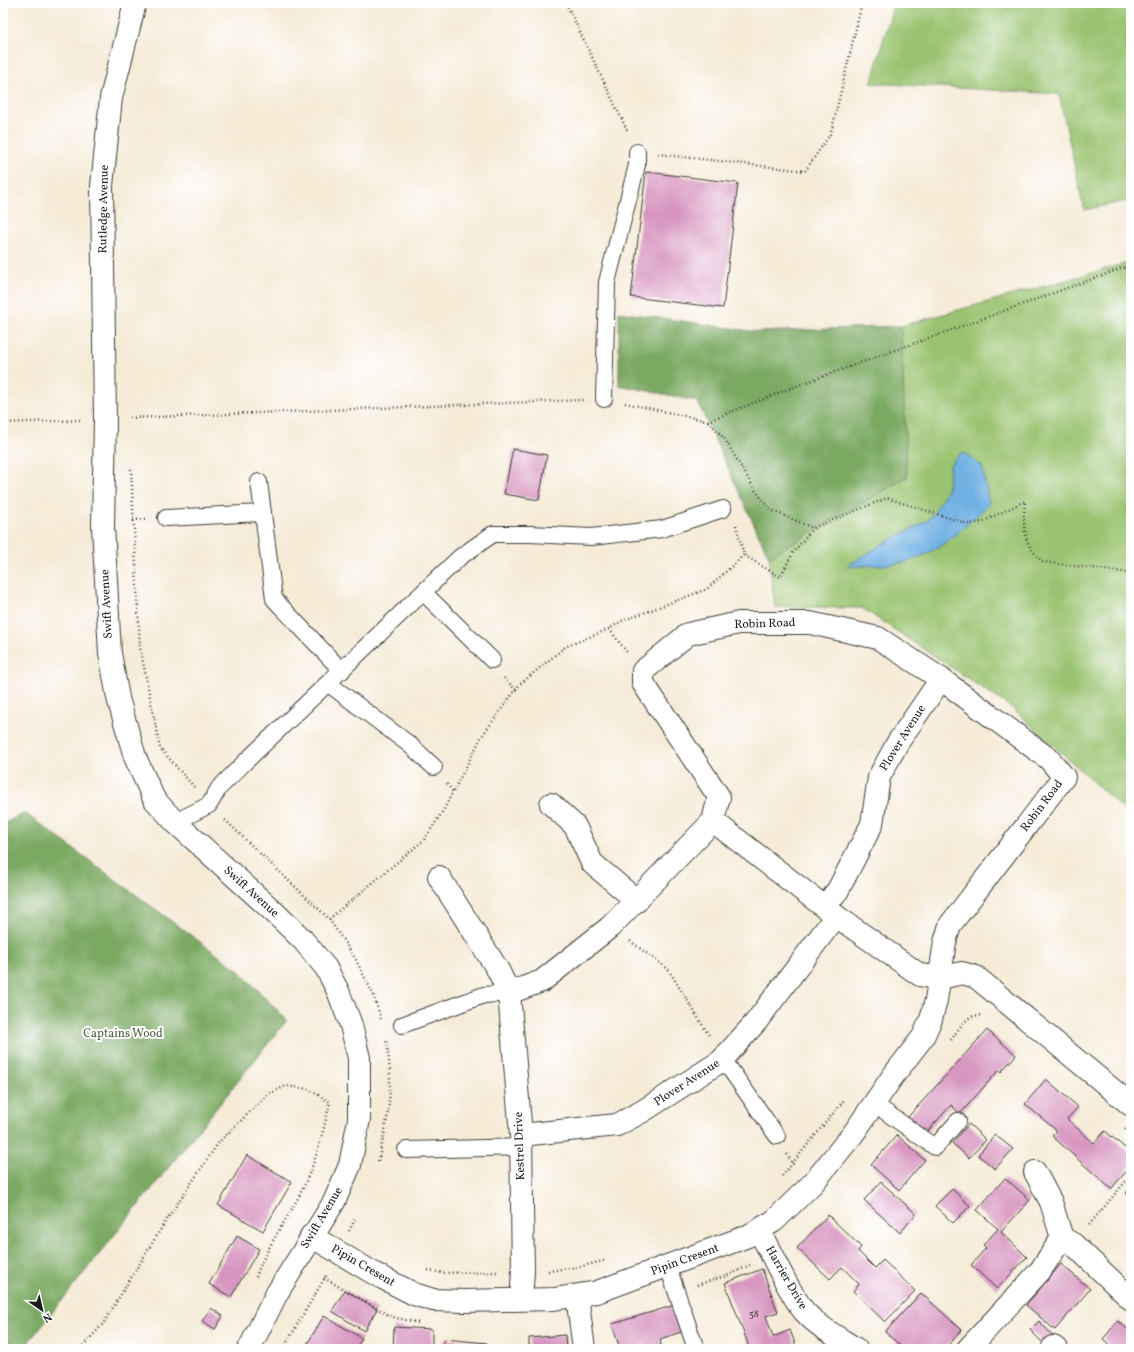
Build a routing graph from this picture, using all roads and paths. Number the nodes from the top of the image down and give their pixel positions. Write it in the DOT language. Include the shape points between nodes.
graph roads {
  1 [pos="135,3"];
  2 [pos="566,3"];
  3 [pos="862,3"];
  4 [pos="637,152"];
  5 [pos="1131,265"];
  6 [pos="604,399"];
  7 [pos="104,419"];
  8 [pos="708,421"];
  9 [pos="3,424"];
  10 [pos="128,426"];
  11 [pos="130,465"];
  12 [pos="259,482"];
  13 [pos="723,508"];
  14 [pos="263,513"];
  15 [pos="166,518"];
  16 [pos="735,520"];
  17 [pos="813,528"];
  18 [pos="744,555"];
  19 [pos="1131,573"];
  20 [pos="424,593"];
  21 [pos="492,660"];
  22 [pos="342,671"];
  23 [pos="941,679"];
  24 [pos="329,684"];
  25 [pos="434,767"];
  26 [pos="551,804"];
  27 [pos="209,805"];
  28 [pos="713,821"];
  29 [pos="175,822"];
  30 [pos="440,878"];
  31 [pos="637,901"];
  32 [pos="830,912"];
  33 [pos="610,926"];
  34 [pos="941,978"];
  35 [pos="509,993"];
  36 [pos="402,1025"];
  37 [pos="723,1059"];
  38 [pos="847,1096"];
  39 [pos="873,1103"];
  40 [pos="1131,1105"];
  41 [pos="958,1122"];
  42 [pos="777,1136"];
  43 [pos="521,1141"];
  44 [pos="406,1150"];
  45 [pos="1035,1172"];
  46 [pos="1131,1175"];
  47 [pos="778,1180"];
  48 [pos="759,1231"];
  49 [pos="349,1232"];
  50 [pos="356,1235"];
  51 [pos="311,1236"];
  52 [pos="1067,1241"];
  53 [pos="611,1259"];
  54 [pos="668,1267"];
  55 [pos="421,1269"];
  56 [pos="523,1272"];
  57 [pos="324,1278"];
  58 [pos="277,1293"];
  59 [pos="577,1296"];
  60 [pos="521,1299"];
  61 [pos="1131,1299"];
  62 [pos="80,1349"];
  63 [pos="249,1349"];
  64 [pos="283,1349"];
  65 [pos="584,1349"];
  66 [pos="696,1349"];
  67 [pos="856,1349"];
  68 [pos="968,1349"];
  1 -- 7 [label="street, Rutledge Avenue" via="111,98 102,186"];
  2 -- 4 [label="path"];
  3 -- 4 [label="path" via="831,133 805,172"];
  4 -- 6 [label="lane" via="637,165 608,282"];
  5 -- 8 [label="path" via="799,385"];
  6 -- 8 [label="path"];
  6 -- 10 [label="path" via="128,418"];
  7 -- 9 [label="path"];
  7 -- 29 [label="street, Swift Avenue" via="102,526 111,661 118,698 135,757 154,799"];
  8 -- 17 [label="path" via="724,438 755,490 771,510"];
  11 -- 27 [label="path" via="140,647 160,748"];
  12 -- 14 [label="lane"];
  13 -- 20 [label="lane" via="662,529 591,537 492,534 460,557"];
  14 -- 15 [label="lane"];
  14 -- 22 [label="lane" via="274,598"];
  16 -- 18 [label="path"];
  17 -- 18 [label="path" via="793,553 780,577"];
  17 -- 19 [label="path" via="887,498 968,524 982,522 1025,501 1023,528 1026,539 1033,553 1042,562"];
  18 -- 27 [label="path" via="707,589 622,621 565,647 519,685 482,736 443,811 424,840 329,919"];
  20 -- 21 [label="lane"];
  20 -- 22 [label="lane"];
  22 -- 24 [label="lane"];
  23 -- 28 [label="street, Robin Road" via="878,638 810,623 739,623 688,634 643,671 642,683 718,797"];
  23 -- 32 [label="street, Plover Avenue" via="898,742 879,777 872,824 838,890"];
  23 -- 34 [label="street, Robin Road" via="1049,759 1064,777 950,925 945,942"];
  24 -- 25 [label="lane" via="410,745"];
  24 -- 27 [label="lane" via="219,788"];
  26 -- 31 [label="street" via="575,826 592,863"];
  27 -- 29 [label="lane"];
  28 -- 31 [label="street"];
  28 -- 32 [label="street"];
  29 -- 51 [label="street, Swift Avenue" via="303,940 326,968 351,1025 359,1058 359,1119 356,1142 350,1165 334,1202"];
  30 -- 35 [label="street" via="498,970"];
  31 -- 33 [label="street"];
  32 -- 34 [label="street" via="920,975"];
  32 -- 37 [label="street, Plover Avenue" via="756,1022"];
  33 -- 35 [label="street" via="542,981"];
  33 -- 37 [label="path" via="668,969"];
  34 -- 39 [label="street, Pipin Cresent" via="931,1019 923,1037"];
  34 -- 40 [label="street" via="962,973 976,976"];
  35 -- 36 [label="lane" via="484,995"];
  35 -- 43 [label="street, Kestrel Drive"];
  37 -- 42 [label="lane"];
  37 -- 43 [label="street, Plover Avenue" via="643,1111 618,1124"];
  38 -- 47 [label="path" via="793,1165"];
  39 -- 41 [label="lane" via="935,1147"];
  39 -- 48 [label="street, Pipin Cresent" via="853,1134 813,1183 774,1221"];
  43 -- 44 [label="lane" via="472,1150"];
  43 -- 56 [label="street, Kestrel Drive"];
  45 -- 52 [label="street"];
  46 -- 52 [label="path"];
  48 -- 54 [label="street, Pipin Cresent"];
  48 -- 67 [label="street, Harrier Drive" via="804,1311 817,1323"];
  49 -- 50 [label="path"];
  51 -- 58 [label="street, Swift Avenue"];
  51 -- 60 [label="street, Pipin Cresent" via="375,1274 414,1294 433,1300 464,1302"];
  52 -- 61 [label="street"];
  52 -- 68 [label="street"];
  53 -- 56 [label="path" via="578,1268"];
  54 -- 59 [label="street, Pipin Cresent" via="597,1292"];
  54 -- 66 [label="lane"];
  55 -- 56 [label="path" via="442,1274"];
  56 -- 60 [label="street, Kestrel Drive"];
  57 -- 64 [label="path"];
  58 -- 62 [label="path" via="255,1280 262,1260 307,1180 330,1102 308,1089 286,1086 268,1094 219,1142 165,1222 103,1324"];
  58 -- 63 [label="street, Swift Avenue"];
  59 -- 60 [label="street, Pipin Cresent"];
  59 -- 65 [label="street"];
}
